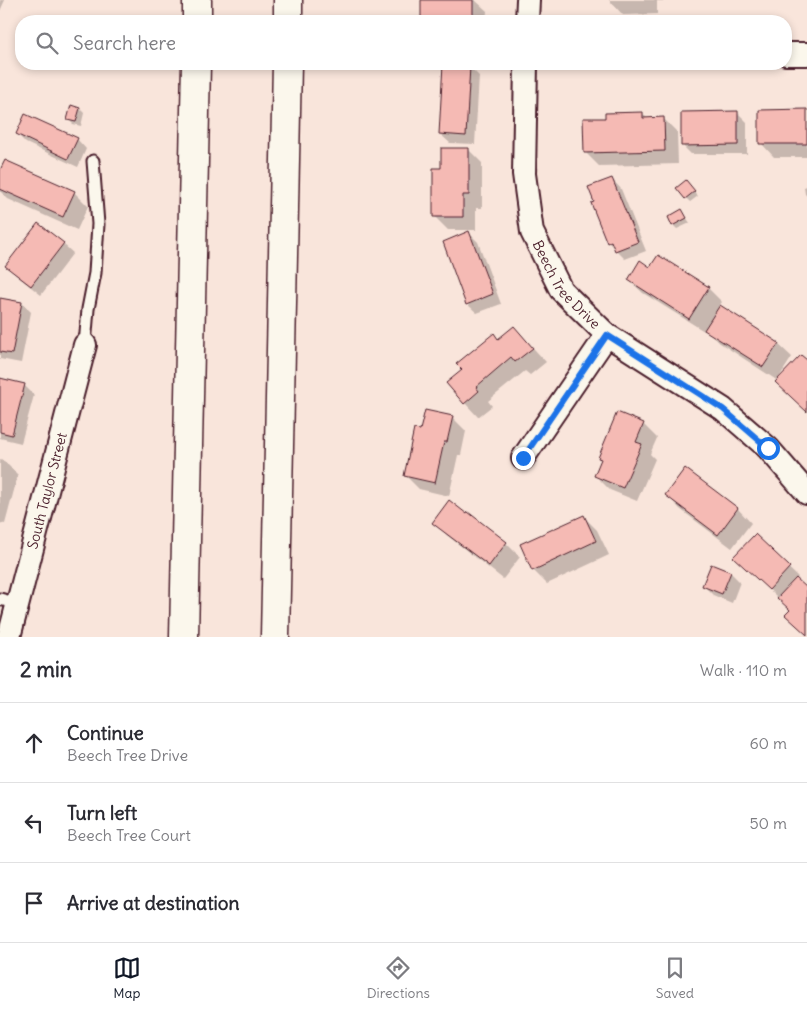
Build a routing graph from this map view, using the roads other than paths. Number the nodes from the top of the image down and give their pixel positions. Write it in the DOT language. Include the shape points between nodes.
graph roads {
  1 [pos="197,0"];
  2 [pos="288,0"];
  3 [pos="528,0"];
  4 [pos="197,15"];
  5 [pos="288,15"];
  6 [pos="527,15"];
  7 [pos="792,54"];
  8 [pos="807,54"];
  9 [pos="196,70"];
  10 [pos="287,70"];
  11 [pos="526,70"];
  12 [pos="93,161"];
  13 [pos="607,335"];
  14 [pos="85,345"];
  15 [pos="523,458"];
  16 [pos="807,493"];
  17 [pos="9,601"];
  18 [pos="9,637"];
  19 [pos="184,637"];
  20 [pos="275,637"];
  1 -- 4 [label="highway"];
  2 -- 5 [label="highway"];
  3 -- 6 [label="street"];
  7 -- 8 [label="street"];
  9 -- 19 [label="highway"];
  10 -- 20 [label="highway"];
  11 -- 13 [label="street, Beech Tree Drive" via="524,174 532,232 560,290"];
  12 -- 14 [label="lane" via="98,224"];
  13 -- 15 [label="street"];
  13 -- 16 [label="street, Beech Tree Drive" via="723,409 768,448"];
  14 -- 17 [label="street, South Taylor Street"];
  17 -- 18 [label="street, South Taylor Street"];
}
